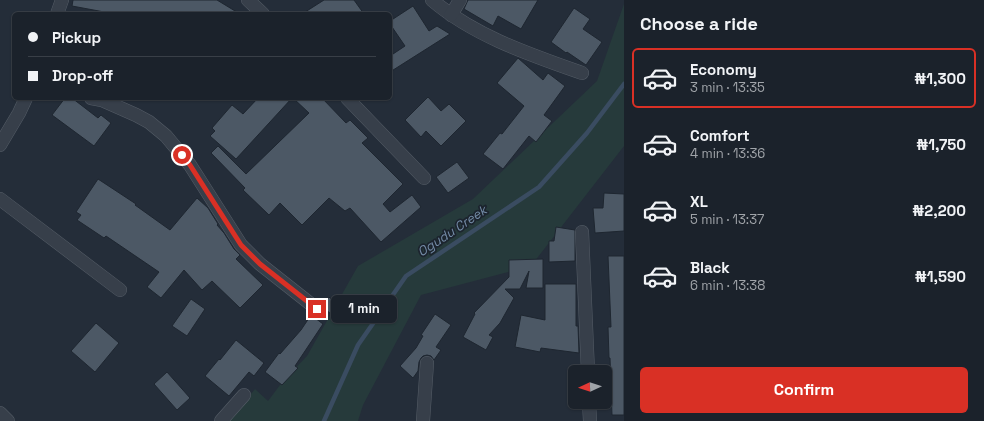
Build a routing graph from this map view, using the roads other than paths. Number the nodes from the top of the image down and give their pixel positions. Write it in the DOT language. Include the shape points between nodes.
graph roads {
  1 [pos="62,0"];
  2 [pos="248,0"];
  3 [pos="432,0"];
  4 [pos="460,0"];
  5 [pos="58,12"];
  6 [pos="261,12"];
  7 [pos="451,15"];
  8 [pos="582,73"];
  9 [pos="25,100"];
  10 [pos="102,100"];
  11 [pos="349,100"];
  12 [pos="0,145"];
  13 [pos="424,178"];
  14 [pos="0,200"];
  15 [pos="582,232"];
  16 [pos="120,290"];
  17 [pos="317,309"];
  18 [pos="427,363"];
  19 [pos="588,365"];
  20 [pos="244,395"];
  21 [pos="589,409"];
  22 [pos="0,413"];
  23 [pos="8,421"];
  24 [pos="221,421"];
  25 [pos="423,421"];
  26 [pos="590,421"];
  1 -- 5 [label="street"];
  2 -- 6 [label="street"];
  3 -- 7 [label="street"];
  4 -- 7 [label="street"];
  7 -- 8 [label="street" via="481,33 521,51"];
  9 -- 12 [label="street"];
  10 -- 17 [label="street" via="136,114 166,136 190,165 241,245 260,264"];
  11 -- 13 [label="street"];
  14 -- 16 [label="street"];
  15 -- 19 [label="street"];
  18 -- 25 [label="street"];
  20 -- 24 [label="street"];
  21 -- 26 [label="street"];
  22 -- 23 [label="street"];
}
